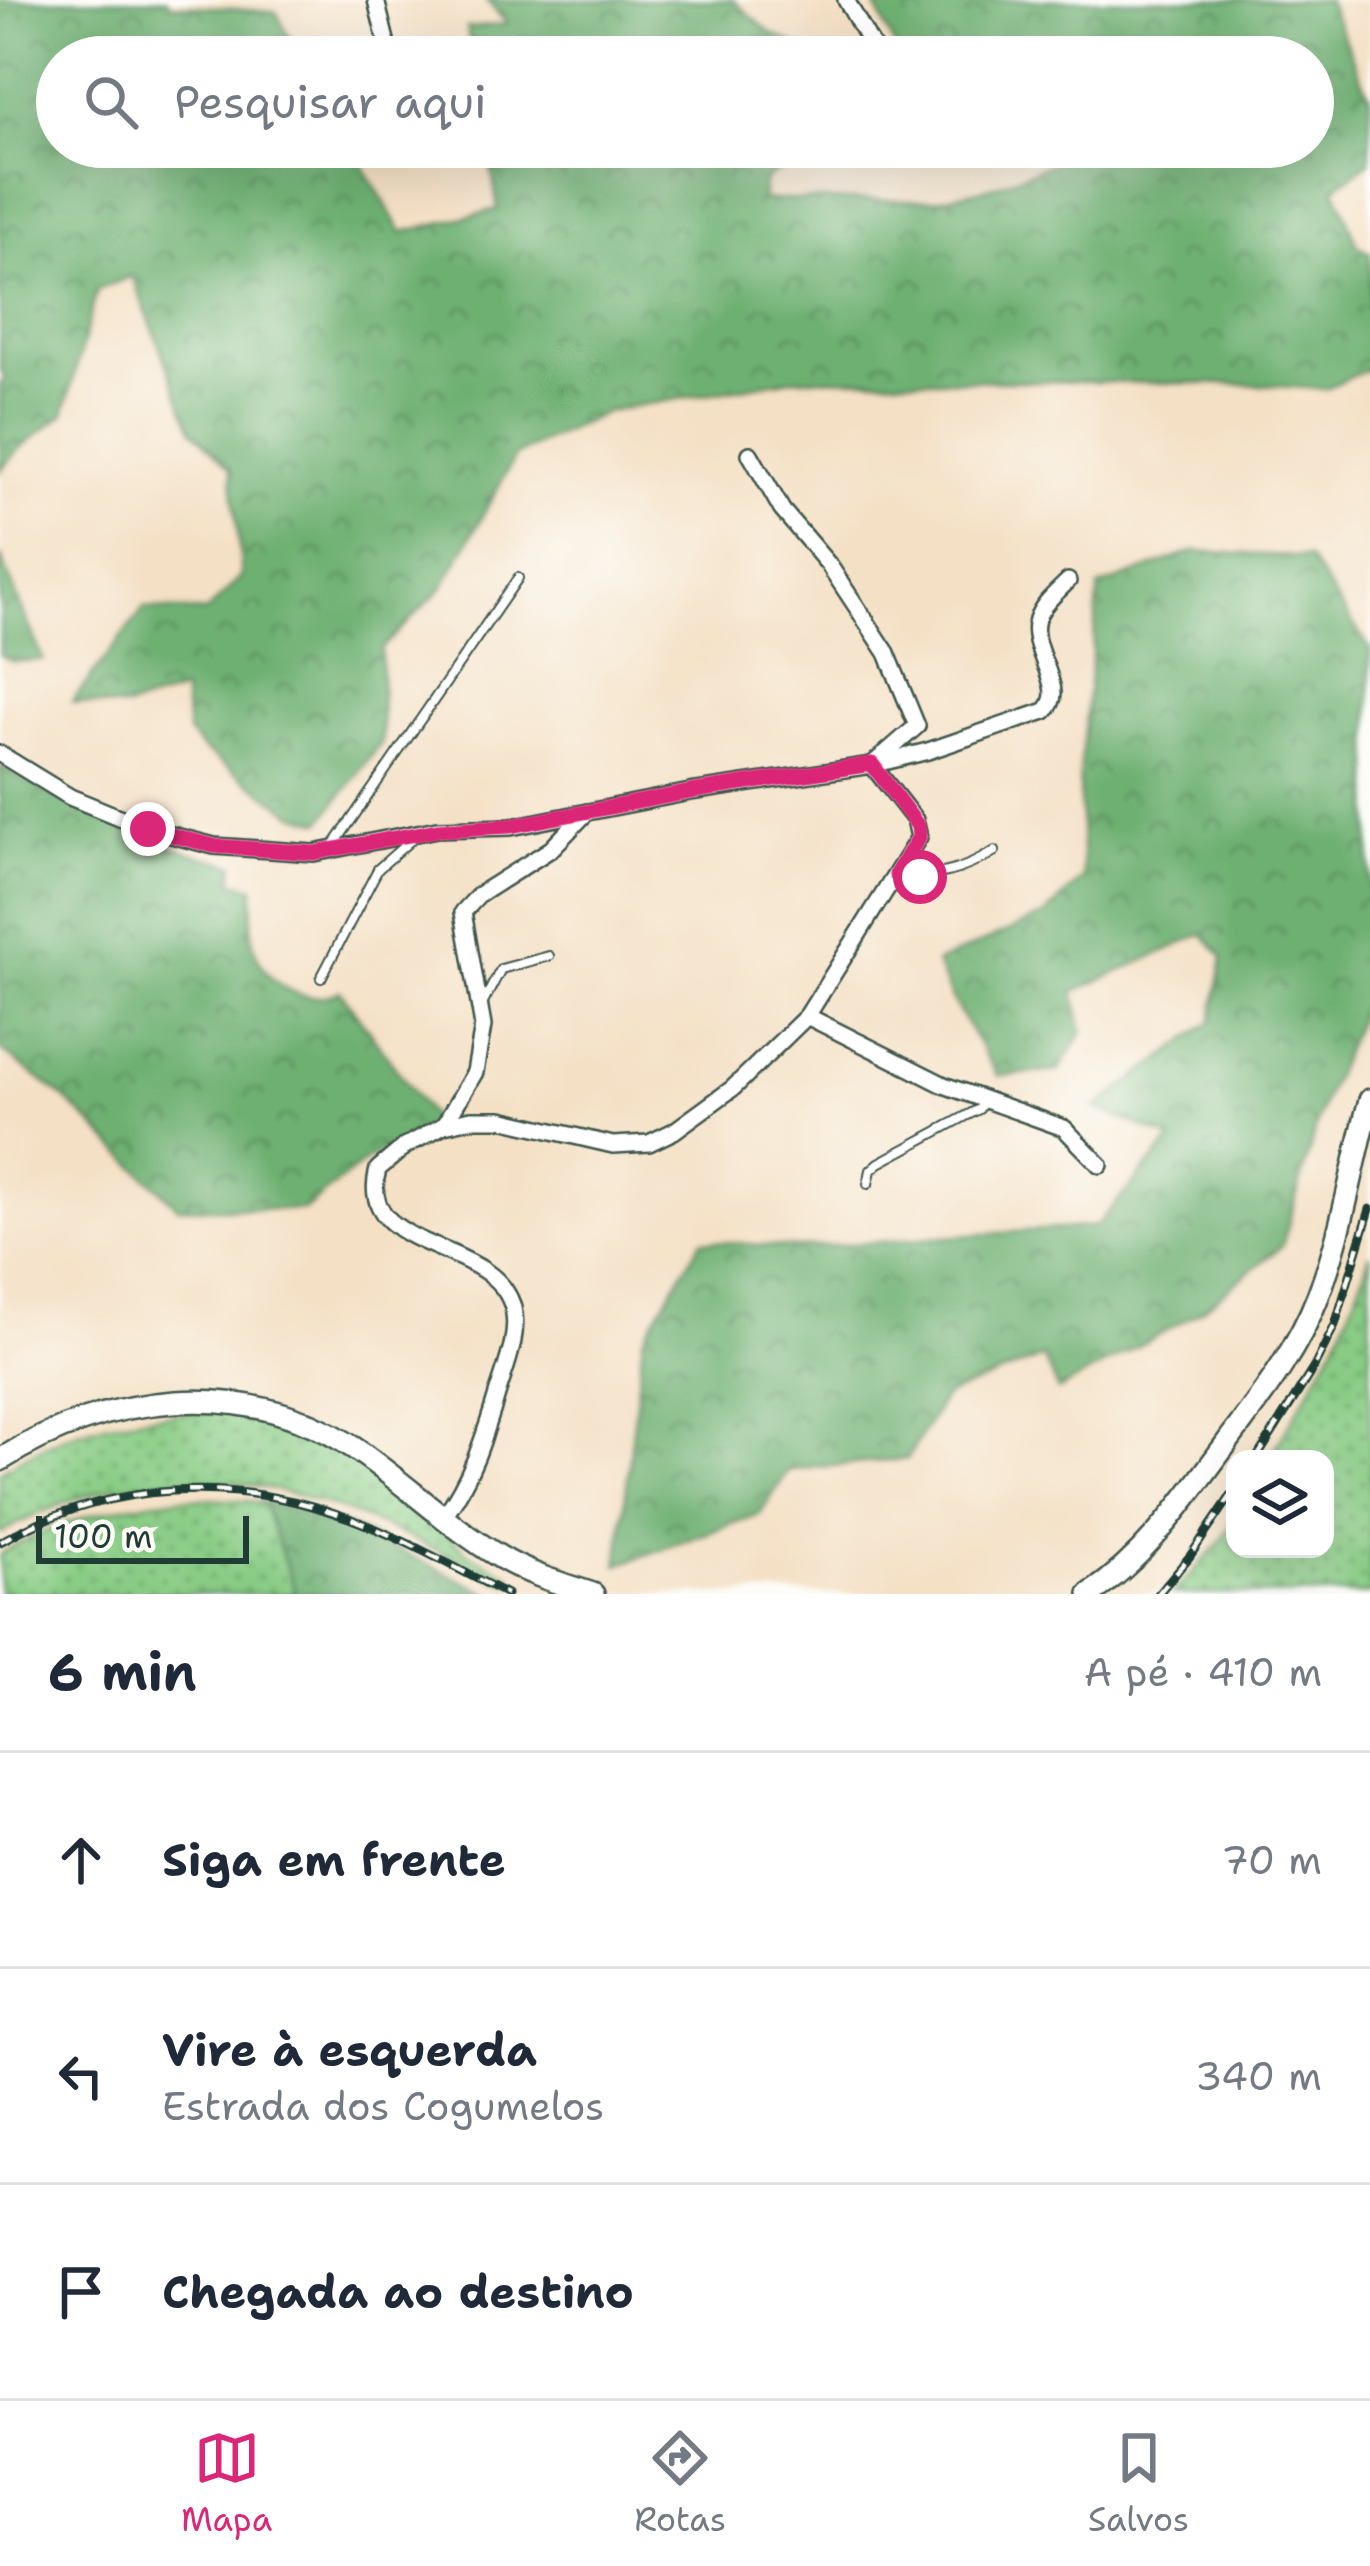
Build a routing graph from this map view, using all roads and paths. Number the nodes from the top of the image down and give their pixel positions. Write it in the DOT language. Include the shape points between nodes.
graph roads {
  1 [pos="376,0"];
  2 [pos="846,0"];
  3 [pos="866,35"];
  4 [pos="385,36"];
  5 [pos="750,454"];
  6 [pos="518,578"];
  7 [pos="1068,581"];
  8 [pos="0,754"];
  9 [pos="872,764"];
  10 [pos="586,812"];
  11 [pos="418,833"];
  12 [pos="330,851"];
  13 [pos="995,851"];
  14 [pos="896,875"];
  15 [pos="549,956"];
  16 [pos="321,978"];
  17 [pos="481,1006"];
  18 [pos="807,1016"];
  19 [pos="985,1100"];
  20 [pos="1370,1100"];
  21 [pos="444,1125"];
  22 [pos="1100,1165"];
  23 [pos="868,1184"];
  24 [pos="0,1460"];
  25 [pos="444,1516"];
  26 [pos="593,1594"];
  27 [pos="1090,1594"];
  1 -- 4 [label="street"];
  2 -- 3 [label="street"];
  5 -- 9 [label="street" via="887,652 917,726"];
  6 -- 12 [label="lane"];
  7 -- 9 [label="street" via="1041,610 1034,634 1052,705"];
  8 -- 12 [label="street" via="148,829 242,850"];
  9 -- 10 [label="street"];
  9 -- 14 [label="street" via="918,826"];
  10 -- 11 [label="street"];
  10 -- 17 [label="street" via="551,849 467,904 463,922"];
  11 -- 12 [label="street"];
  11 -- 16 [label="lane" via="378,869"];
  13 -- 14 [label="lane" via="935,877"];
  14 -- 18 [label="street"];
  15 -- 17 [label="lane" via="501,970"];
  17 -- 21 [label="street" via="475,1072"];
  18 -- 19 [label="street"];
  18 -- 21 [label="street" via="733,1088 649,1143 613,1145 500,1119"];
  19 -- 22 [label="street" via="1064,1128"];
  19 -- 23 [label="lane" via="879,1162"];
  20 -- 27 [label="street" via="1334,1249 1304,1328 1161,1528"];
  21 -- 25 [label="street" via="388,1158 374,1186 391,1224 491,1276 512,1304 512,1347 478,1456"];
  24 -- 25 [label="street" via="50,1431 118,1408 206,1400 327,1433"];
  25 -- 26 [label="street" via="502,1558"];
}
